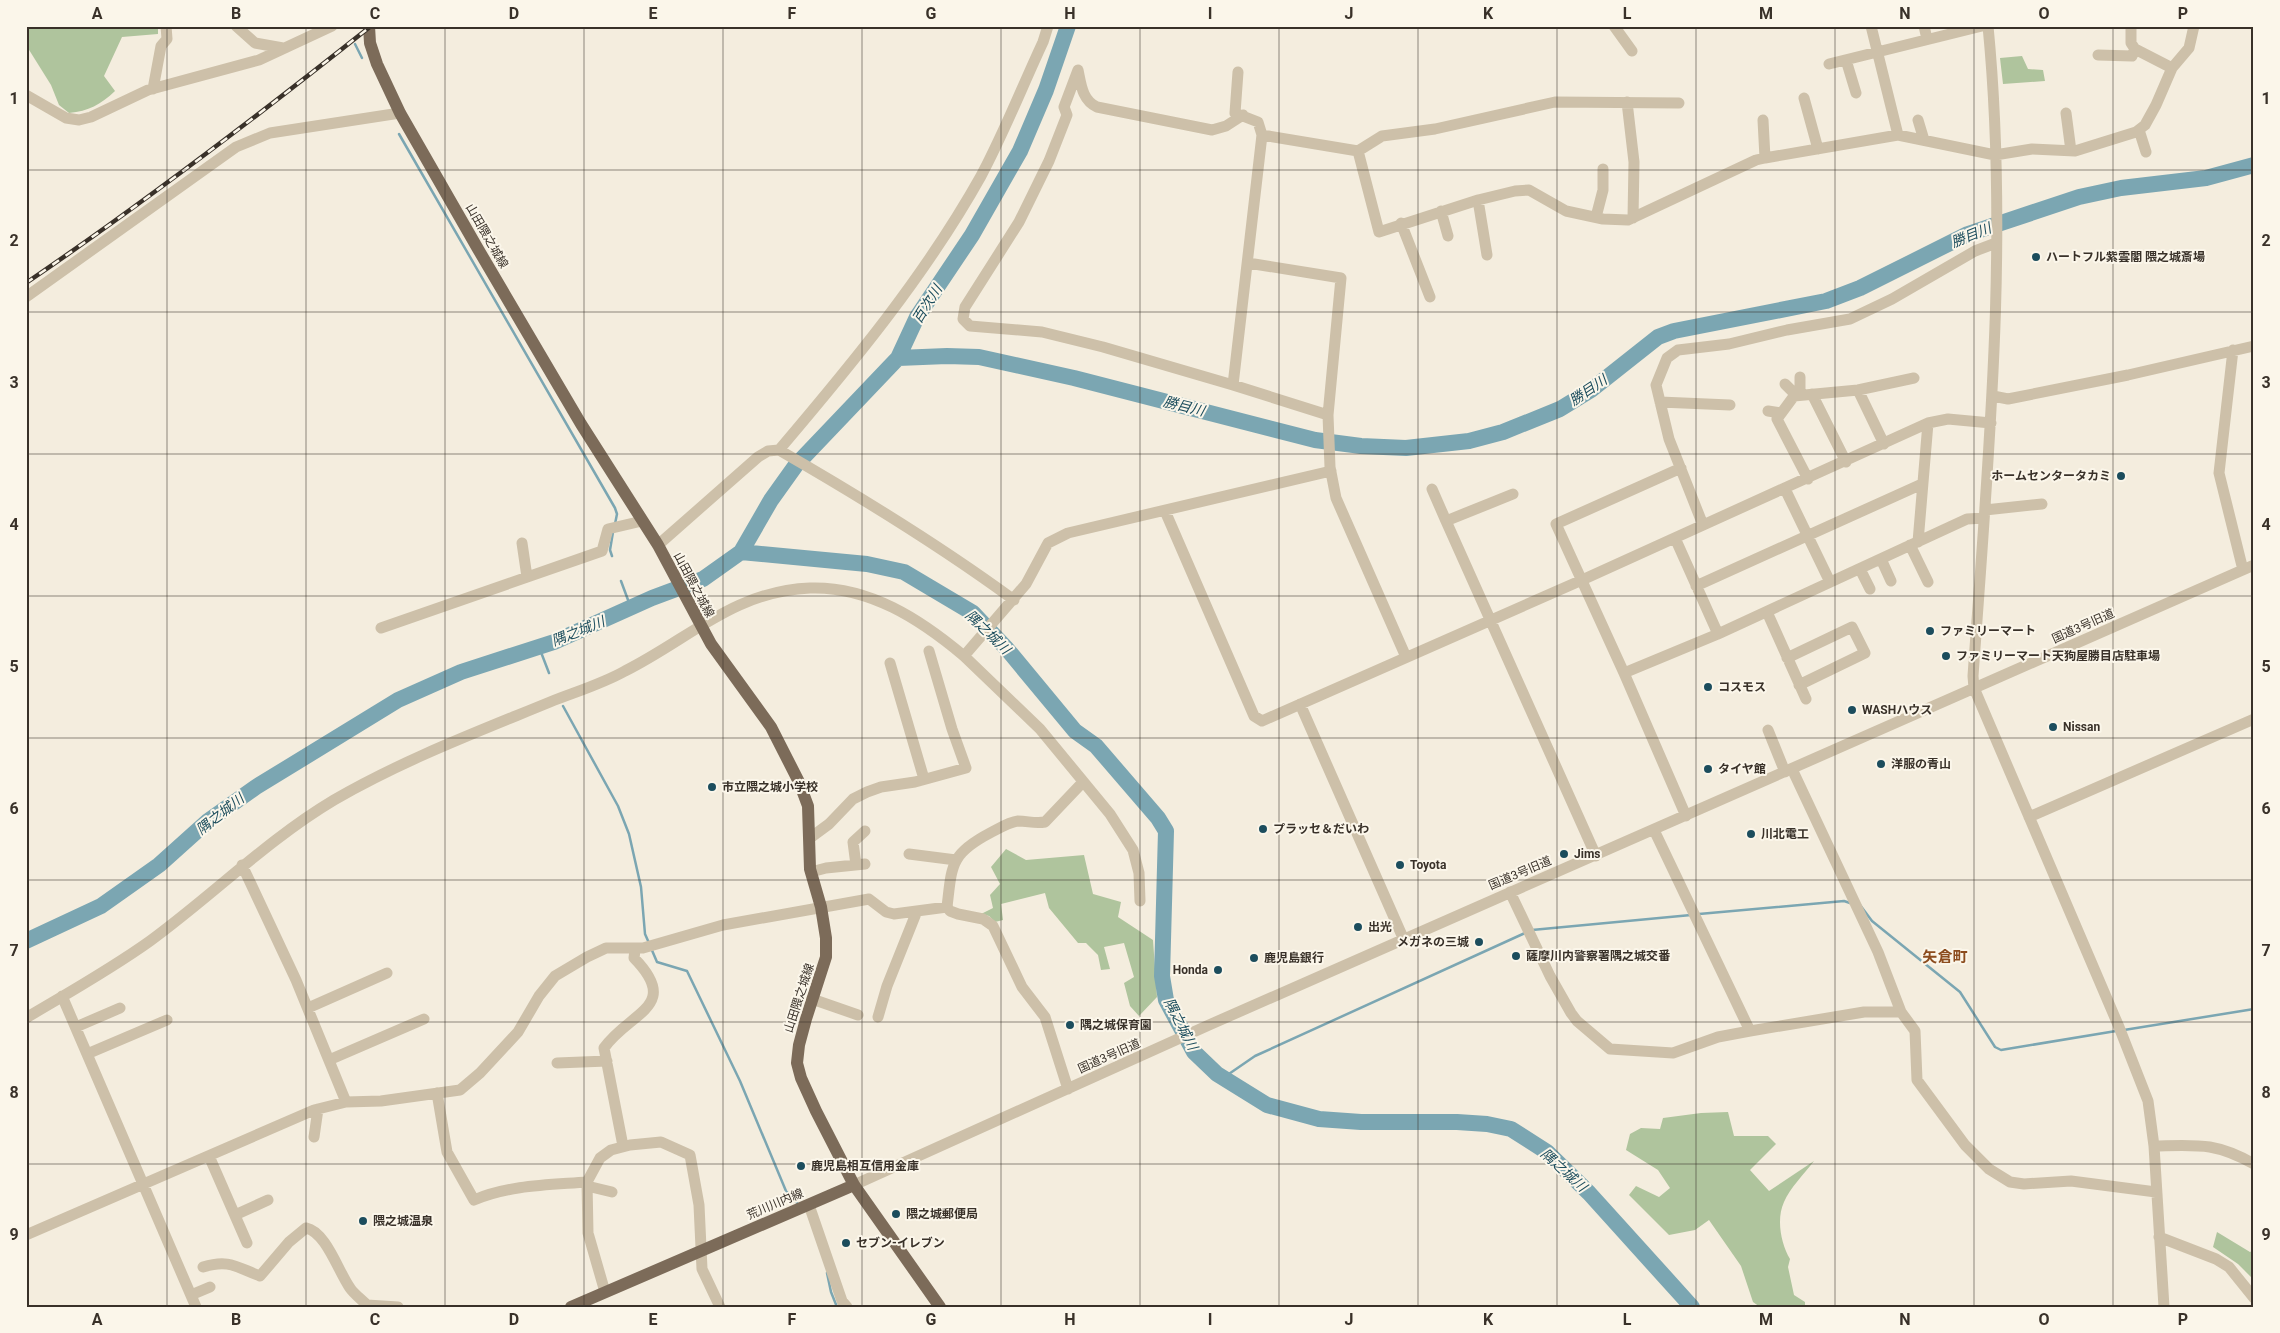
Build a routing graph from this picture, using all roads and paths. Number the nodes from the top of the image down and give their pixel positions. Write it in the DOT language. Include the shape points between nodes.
graph roads {
  1 [pos="166,26"];
  2 [pos="236,26"];
  3 [pos="332,26"];
  4 [pos="369,26"];
  5 [pos="1048,26"];
  6 [pos="1614,26"];
  7 [pos="1871,26"];
  8 [pos="1924,26"];
  9 [pos="1982,26"];
  10 [pos="1988,26"];
  11 [pos="2194,26"];
  12 [pos="2119,27"];
  13 [pos="2131,27"];
  14 [pos="1927,39"];
  15 [pos="283,48"];
  16 [pos="2135,49"];
  17 [pos="1632,51"];
  18 [pos="1877,52"];
  19 [pos="2098,55"];
  20 [pos="1846,60"];
  21 [pos="1829,64"];
  22 [pos="2172,68"];
  23 [pos="1238,72"];
  24 [pos="153,89"];
  25 [pos="1856,93"];
  26 [pos="26,95"];
  27 [pos="1804,98"];
  28 [pos="1628,102"];
  29 [pos="1680,103"];
  30 [pos="2066,112"];
  31 [pos="400,113"];
  32 [pos="1243,115"];
  33 [pos="1763,120"];
  34 [pos="1918,120"];
  35 [pos="2139,130"];
  36 [pos="1262,135"];
  37 [pos="1898,135"];
  38 [pos="1924,140"];
  39 [pos="1818,149"];
  40 [pos="1358,150"];
  41 [pos="2071,151"];
  42 [pos="2146,152"];
  43 [pos="1995,155"];
  44 [pos="1765,158"];
  45 [pos="1603,169"];
  46 [pos="1478,200"];
  47 [pos="1441,211"];
  48 [pos="1596,217"];
  49 [pos="1633,218"];
  50 [pos="1401,223"];
  51 [pos="1448,236"];
  52 [pos="1996,239"];
  53 [pos="1487,255"];
  54 [pos="1248,263"];
  55 [pos="26,297"];
  56 [pos="1430,297"];
  57 [pos="2254,346"];
  58 [pos="2233,350"];
  59 [pos="1800,377"];
  60 [pos="1914,378"];
  61 [pos="1785,384"];
  62 [pos="1233,385"];
  63 [pos="1858,390"];
  64 [pos="1812,394"];
  65 [pos="1798,395"];
  66 [pos="1993,396"];
  67 [pos="1660,402"];
  68 [pos="1730,405"];
  69 [pos="1768,411"];
  70 [pos="1781,413"];
  71 [pos="1328,418"];
  72 [pos="1928,423"];
  73 [pos="1991,423"];
  74 [pos="1884,444"];
  75 [pos="780,452"];
  76 [pos="1846,462"];
  77 [pos="1681,468"];
  78 [pos="1330,469"];
  79 [pos="1808,479"];
  80 [pos="1922,484"];
  81 [pos="1432,489"];
  82 [pos="1785,489"];
  83 [pos="1513,494"];
  84 [pos="2042,504"];
  85 [pos="1165,512"];
  86 [pos="1985,514"];
  87 [pos="642,521"];
  88 [pos="1446,521"];
  89 [pos="1703,526"];
  90 [pos="1808,536"];
  91 [pos="1675,538"];
  92 [pos="522,543"];
  93 [pos="1914,544"];
  94 [pos="660,550"];
  95 [pos="1881,559"];
  96 [pos="2249,568"];
  97 [pos="1860,569"];
  98 [pos="527,578"];
  99 [pos="1582,580"];
  100 [pos="1891,581"];
  101 [pos="1830,582"];
  102 [pos="1928,582"];
  103 [pos="1696,586"];
  104 [pos="1870,589"];
  105 [pos="1014,600"];
  106 [pos="1767,612"];
  107 [pos="1491,620"];
  108 [pos="699,622"];
  109 [pos="380,628"];
  110 [pos="1718,634"];
  111 [pos="929,651"];
  112 [pos="966,654"];
  113 [pos="1406,657"];
  114 [pos="1788,658"];
  115 [pos="890,663"];
  116 [pos="1624,673"];
  117 [pos="1799,685"];
  118 [pos="1974,688"];
  119 [pos="1806,699"];
  120 [pos="1300,704"];
  121 [pos="2254,718"];
  122 [pos="1768,730"];
  123 [pos="1789,771"];
  124 [pos="924,779"];
  125 [pos="1083,782"];
  126 [pos="1686,816"];
  127 [pos="2029,817"];
  128 [pos="1654,830"];
  129 [pos="865,831"];
  130 [pos="810,838"];
  131 [pos="909,854"];
  132 [pos="1596,856"];
  133 [pos="956,860"];
  134 [pos="242,865"];
  135 [pos="811,872"];
  136 [pos="1510,892"];
  137 [pos="1140,901"];
  138 [pos="821,907"];
  139 [pos="946,907"];
  140 [pos="918,911"];
  141 [pos="1404,940"];
  142 [pos="644,947"];
  143 [pos="387,973"];
  144 [pos="62,996"];
  145 [pos="812,999"];
  146 [pos="120,1008"];
  147 [pos="308,1008"];
  148 [pos="1901,1012"];
  149 [pos="858,1015"];
  150 [pos="878,1017"];
  151 [pos="26,1018"];
  152 [pos="424,1019"];
  153 [pos="167,1020"];
  154 [pos="76,1027"];
  155 [pos="1750,1031"];
  156 [pos="87,1054"];
  157 [pos="329,1060"];
  158 [pos="607,1061"];
  159 [pos="557,1063"];
  160 [pos="1068,1089"];
  161 [pos="437,1093"];
  162 [pos="346,1102"];
  163 [pos="318,1109"];
  164 [pos="314,1137"];
  165 [pos="624,1146"];
  166 [pos="2154,1146"];
  167 [pos="209,1156"];
  168 [pos="2254,1164"];
  169 [pos="587,1184"];
  170 [pos="854,1185"];
  171 [pos="143,1186"];
  172 [pos="612,1192"];
  173 [pos="2156,1192"];
  174 [pos="268,1200"];
  175 [pos="804,1207"];
  176 [pos="235,1215"];
  177 [pos="26,1235"];
  178 [pos="2159,1237"];
  179 [pos="247,1243"];
  180 [pos="700,1251"];
  181 [pos="203,1267"];
  182 [pos="210,1287"];
  183 [pos="605,1292"];
  184 [pos="191,1295"];
  185 [pos="2254,1298"];
  186 [pos="365,1306"];
  187 [pos="196,1307"];
  188 [pos="398,1307"];
  189 [pos="571,1307"];
  190 [pos="720,1307"];
  191 [pos="847,1307"];
  192 [pos="940,1307"];
  193 [pos="2164,1307"];
  1 -- 24 [label="street" via="167,39 161,46"];
  2 -- 15 [label="street" via="255,43"];
  3 -- 15 [label="street"];
  4 -- 31 [label="main road, 山田隈之城線" via="370,43 377,64"];
  5 -- 75 [label="street" via="1001,136 959,213 861,354"];
  6 -- 17 [label="street"];
  7 -- 18 [label="street"];
  8 -- 14 [label="street"];
  9 -- 14 [label="street"];
  10 -- 43 [label="street" via="1995,105"];
  11 -- 22 [label="street" via="2189,48"];
  12 -- 13 [label="street"];
  13 -- 16 [label="street" via="2131,43"];
  14 -- 18 [label="street"];
  15 -- 24 [label="street" via="258,60"];
  16 -- 19 [label="street" via="2132,56"];
  16 -- 22 [label="street"];
  18 -- 20 [label="street"];
  18 -- 37 [label="street"];
  20 -- 21 [label="street"];
  20 -- 25 [label="street"];
  22 -- 35 [label="street" via="2156,105"];
  23 -- 32 [label="street" via="1235,113"];
  24 -- 26 [label="street" via="79,120 66,118"];
  27 -- 39 [label="street"];
  28 -- 29 [label="street"];
  28 -- 40 [label="street" via="1555,102 1435,129 1382,136"];
  28 -- 49 [label="street" via="1634,162"];
  30 -- 41 [label="street"];
  31 -- 55 [label="street" via="270,132 236,147"];
  31 -- 87 [label="main road, 山田隈之城線" via="581,424"];
  32 -- 36 [label="street" via="1258,122"];
  32 -- 62 [label="street" via="1212,130 1097,107 1085,97 1078,70 1064,107 1067,114 1049,161 1020,222 965,308 963,318 970,326 1042,332"];
  33 -- 44 [label="street"];
  34 -- 38 [label="street"];
  35 -- 41 [label="street"];
  35 -- 42 [label="street"];
  36 -- 40 [label="street"];
  36 -- 54 [label="street"];
  37 -- 38 [label="street"];
  37 -- 39 [label="street"];
  38 -- 43 [label="street"];
  39 -- 44 [label="street"];
  40 -- 50 [label="street" via="1379,232"];
  41 -- 43 [label="street" via="2032,149"];
  43 -- 52 [label="street"];
  44 -- 49 [label="street"];
  45 -- 48 [label="street" via="1603,190"];
  46 -- 47 [label="street"];
  46 -- 48 [label="street" via="1529,190 1566,211"];
  46 -- 53 [label="street"];
  47 -- 50 [label="street"];
  47 -- 51 [label="street"];
  48 -- 49 [label="street"];
  50 -- 56 [label="street"];
  52 -- 66 [label="street"];
  52 -- 67 [label="street" via="1892,299 1850,318 1729,344 1678,350 1667,358 1656,385"];
  54 -- 62 [label="street"];
  54 -- 71 [label="street" via="1341,278"];
  57 -- 58 [label="street"];
  58 -- 66 [label="street" via="2035,394 2008,399"];
  58 -- 96 [label="street" via="2219,473"];
  59 -- 65 [label="street"];
  60 -- 63 [label="street"];
  61 -- 65 [label="street"];
  62 -- 71 [label="street"];
  63 -- 64 [label="street"];
  63 -- 74 [label="street"];
  64 -- 65 [label="street"];
  64 -- 76 [label="street"];
  65 -- 70 [label="street"];
  66 -- 73 [label="street"];
  67 -- 68 [label="street"];
  67 -- 77 [label="street" via="1669,439"];
  69 -- 70 [label="street"];
  70 -- 79 [label="street" via="1777,419"];
  71 -- 78 [label="street"];
  72 -- 73 [label="street" via="1948,419"];
  72 -- 74 [label="street"];
  72 -- 80 [label="street"];
  73 -- 86 [label="street"];
  74 -- 76 [label="street"];
  75 -- 94 [label="street" via="768,451 758,457"];
  75 -- 105 [label="street" via="979,574"];
  76 -- 79 [label="street"];
  77 -- 89 [label="street"];
  77 -- 99 [label="street" via="1556,524"];
  78 -- 85 [label="street"];
  78 -- 113 [label="street" via="1336,498"];
  79 -- 82 [label="street"];
  80 -- 90 [label="street"];
  80 -- 93 [label="street"];
  81 -- 88 [label="street"];
  82 -- 89 [label="street"];
  82 -- 90 [label="street"];
  83 -- 88 [label="street"];
  84 -- 86 [label="street"];
  85 -- 105 [label="street" via="1057,537 1048,543"];
  85 -- 120 [label="street" via="1254,716 1268,719"];
  86 -- 93 [label="street"];
  86 -- 118 [label="street"];
  87 -- 94 [label="main road, 山田隈之城線"];
  87 -- 98 [label="street" via="608,529 602,552"];
  88 -- 107 [label="street"];
  89 -- 91 [label="street"];
  90 -- 101 [label="street"];
  90 -- 103 [label="street"];
  91 -- 99 [label="street"];
  91 -- 103 [label="street"];
  92 -- 98 [label="street"];
  93 -- 95 [label="street"];
  93 -- 102 [label="street"];
  94 -- 108 [label="main road, 山田隈之城線"];
  95 -- 97 [label="street"];
  95 -- 100 [label="street"];
  96 -- 118 [label="street, 国道3号旧道"];
  97 -- 101 [label="street"];
  97 -- 104 [label="street"];
  98 -- 109 [label="street"];
  99 -- 107 [label="street"];
  99 -- 116 [label="street"];
  101 -- 106 [label="street"];
  103 -- 110 [label="street"];
  105 -- 112 [label="street"];
  106 -- 110 [label="street"];
  106 -- 114 [label="street"];
  107 -- 113 [label="street"];
  107 -- 132 [label="street"];
  108 -- 112 [label="street" via="767,594 796,589 827,589 874,599 903,612"];
  108 -- 130 [label="main road, 山田隈之城線" via="722,662 771,727 788,758 808,806"];
  108 -- 134 [label="street" via="685,636 623,673 431,751 335,799 294,825"];
  110 -- 116 [label="street"];
  111 -- 124 [label="street" via="966,768"];
  112 -- 125 [label="street" via="1040,729"];
  113 -- 120 [label="street"];
  114 -- 117 [label="street"];
  114 -- 117 [label="street" via="1852,627 1865,653"];
  115 -- 124 [label="street"];
  116 -- 126 [label="street"];
  117 -- 119 [label="street"];
  118 -- 123 [label="street, 国道3号旧道"];
  118 -- 127 [label="street"];
  120 -- 141 [label="street"];
  121 -- 127 [label="street"];
  122 -- 123 [label="street"];
  123 -- 126 [label="street, 国道3号旧道"];
  123 -- 148 [label="street" via="1878,952"];
  124 -- 130 [label="street" via="881,787 853,799"];
  125 -- 133 [label="street" via="1045,822 1017,821 1003,826 962,851"];
  125 -- 137 [label="street" via="1110,814 1133,850 1139,873"];
  126 -- 128 [label="street, 国道3号旧道"];
  127 -- 166 [label="street" via="2148,1102"];
  128 -- 132 [label="street, 国道3号旧道"];
  128 -- 155 [label="street"];
  129 -- 135 [label="street" via="852,842 861,864"];
  130 -- 135 [label="main road, 山田隈之城線"];
  131 -- 133 [label="street" via="923,850"];
  132 -- 136 [label="street, 国道3号旧道"];
  133 -- 139 [label="street" via="951,866"];
  134 -- 144 [label="street" via="150,941"];
  134 -- 147 [label="street"];
  135 -- 138 [label="main road, 山田隈之城線"];
  136 -- 141 [label="street, 国道3号旧道"];
  136 -- 155 [label="street" via="1571,1013 1610,1049 1672,1053 1718,1037"];
  138 -- 140 [label="street" via="870,900 894,914"];
  138 -- 142 [label="street" via="723,925"];
  138 -- 145 [label="main road, 山田隈之城線" via="826,957"];
  139 -- 140 [label="street"];
  139 -- 160 [label="street" via="958,914 983,919 993,926 1022,986 1045,1017"];
  140 -- 150 [label="street" via="887,986"];
  141 -- 160 [label="street, 国道3号旧道"];
  142 -- 158 [label="street" via="634,958 654,984 653,1000 612,1037 604,1048"];
  142 -- 161 [label="street" via="606,948 555,976 518,1032 480,1073 460,1090"];
  143 -- 147 [label="street"];
  144 -- 151 [label="street"];
  144 -- 154 [label="street"];
  145 -- 149 [label="street"];
  145 -- 170 [label="main road, 山田隈之城線" via="797,1063 816,1111"];
  146 -- 154 [label="street"];
  147 -- 157 [label="street"];
  148 -- 155 [label="street" via="1864,1012"];
  148 -- 173 [label="street" via="1915,1031 1916,1074 1921,1088 1965,1145 1998,1176 2024,1184 2071,1181"];
  152 -- 157 [label="street"];
  153 -- 156 [label="street"];
  154 -- 156 [label="street"];
  156 -- 171 [label="street"];
  157 -- 162 [label="street"];
  158 -- 159 [label="street"];
  158 -- 165 [label="street"];
  160 -- 170 [label="street, 国道3号旧道"];
  161 -- 162 [label="street"];
  161 -- 169 [label="street" via="447,1152 474,1200 492,1193 537,1186"];
  162 -- 163 [label="street"];
  163 -- 164 [label="street"];
  163 -- 167 [label="street"];
  165 -- 169 [label="street" via="600,1158"];
  165 -- 180 [label="street" via="661,1142 690,1155 699,1205"];
  166 -- 168 [label="street" via="2207,1145 2232,1152"];
  166 -- 173 [label="street"];
  167 -- 171 [label="street"];
  167 -- 176 [label="street"];
  169 -- 172 [label="street"];
  169 -- 183 [label="street" via="588,1233"];
  170 -- 175 [label="main road, 荒川川内線"];
  170 -- 192 [label="main road"];
  171 -- 177 [label="street"];
  171 -- 184 [label="street"];
  173 -- 178 [label="street"];
  174 -- 176 [label="street"];
  175 -- 180 [label="main road, 荒川川内線"];
  175 -- 191 [label="street"];
  176 -- 179 [label="street"];
  178 -- 185 [label="street" via="2229,1267"];
  178 -- 193 [label="street"];
  180 -- 183 [label="main road, 荒川川内線"];
  180 -- 190 [label="street" via="702,1269"];
  181 -- 186 [label="street" via="219,1263 234,1265 260,1276 299,1232 313,1229"];
  182 -- 184 [label="street"];
  183 -- 189 [label="main road, 荒川川内線"];
  184 -- 187 [label="street"];
  186 -- 188 [label="street"];
}
